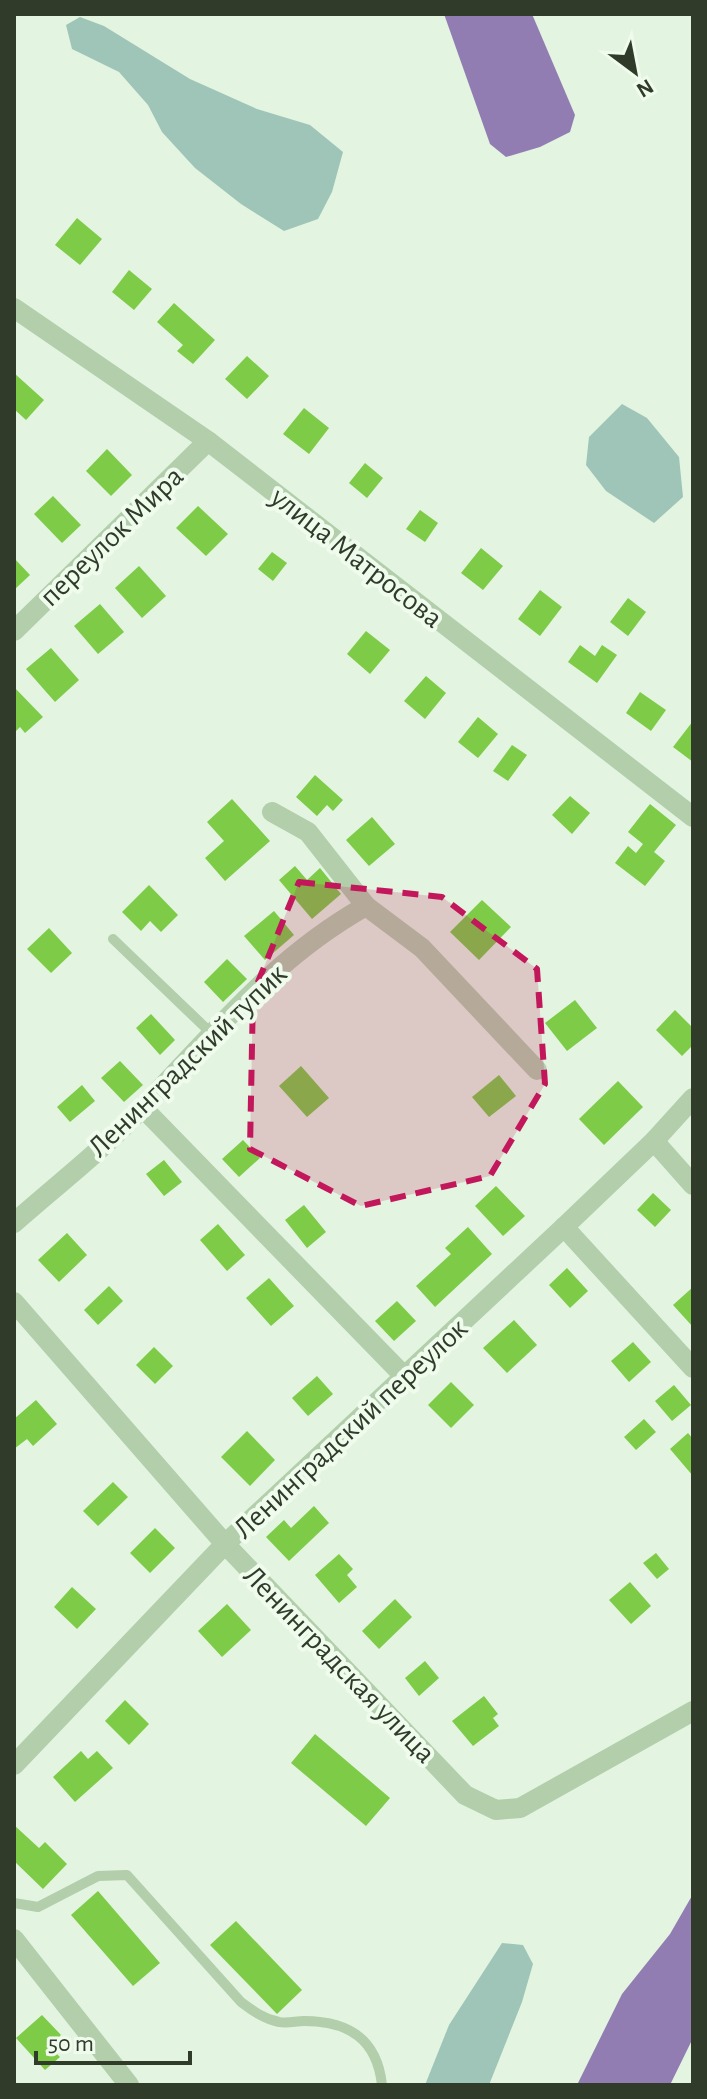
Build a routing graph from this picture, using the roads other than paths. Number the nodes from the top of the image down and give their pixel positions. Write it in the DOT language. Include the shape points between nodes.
graph roads {
  1 [pos="14,308"];
  2 [pos="208,441"];
  3 [pos="14,631"];
  4 [pos="272,812"];
  5 [pos="693,817"];
  6 [pos="366,906"];
  7 [pos="113,939"];
  8 [pos="211,1033"];
  9 [pos="537,1070"];
  10 [pos="693,1098"];
  11 [pos="143,1108"];
  12 [pos="654,1141"];
  13 [pos="693,1185"];
  14 [pos="14,1223"];
  15 [pos="564,1227"];
  16 [pos="14,1302"];
  17 [pos="693,1368"];
  18 [pos="405,1377"];
  19 [pos="225,1544"];
  20 [pos="693,1711"];
  21 [pos="14,1765"];
  22 [pos="14,1903"];
  23 [pos="14,1939"];
  24 [pos="129,2085"];
  25 [pos="382,2085"];
  1 -- 2 [label="street, улица Матросова"];
  2 -- 3 [label="street, переулок Мира"];
  2 -- 5 [label="street, улица Матросова"];
  4 -- 6 [label="street" via="308,832"];
  6 -- 8 [label="street, Ленинградский тупик" via="328,927"];
  6 -- 9 [label="street" via="422,948"];
  7 -- 8 [label="lane"];
  8 -- 11 [label="street, Ленинградский тупик"];
  10 -- 12 [label="street, Ленинградский переулок"];
  11 -- 14 [label="street, Ленинградский тупик"];
  11 -- 18 [label="street"];
  12 -- 13 [label="street"];
  12 -- 15 [label="street, Ленинградский переулок"];
  15 -- 17 [label="street"];
  15 -- 18 [label="street, Ленинградский переулок"];
  16 -- 19 [label="street, Ленинградская улица"];
  18 -- 19 [label="street, Ленинградский переулок"];
  19 -- 20 [label="street, Ленинградская улица" via="465,1795 496,1810 520,1808"];
  19 -- 21 [label="street, Ленинградский переулок"];
  22 -- 25 [label="lane" via="38,1907 98,1876 127,1875 241,2002 282,2023 325,2022 361,2036"];
  23 -- 24 [label="street"];
}
